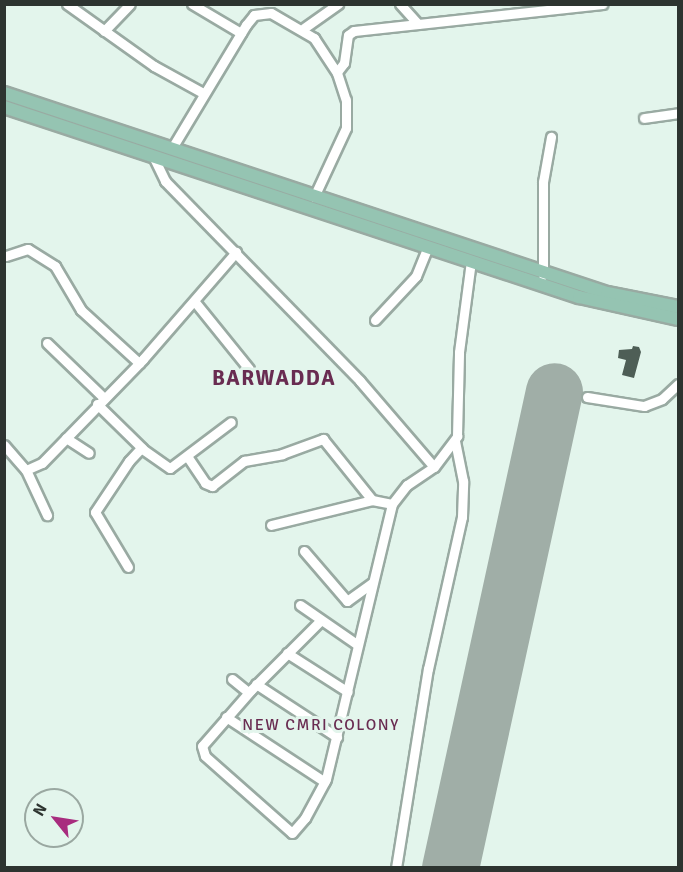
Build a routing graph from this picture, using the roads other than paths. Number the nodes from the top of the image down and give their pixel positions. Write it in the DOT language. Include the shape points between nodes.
graph roads {
  1 [pos="67,4"];
  2 [pos="130,4"];
  3 [pos="192,4"];
  4 [pos="338,4"];
  5 [pos="400,4"];
  6 [pos="603,4"];
  7 [pos="539,7"];
  8 [pos="260,8"];
  9 [pos="418,24"];
  10 [pos="304,28"];
  11 [pos="104,31"];
  12 [pos="241,33"];
  13 [pos="337,72"];
  14 [pos="4,93"];
  15 [pos="203,93"];
  16 [pos="4,107"];
  17 [pos="678,113"];
  18 [pos="644,118"];
  19 [pos="551,137"];
  20 [pos="172,148"];
  21 [pos="153,156"];
  22 [pos="314,197"];
  23 [pos="428,247"];
  24 [pos="236,252"];
  25 [pos="6,256"];
  26 [pos="471,261"];
  27 [pos="542,278"];
  28 [pos="195,302"];
  29 [pos="678,307"];
  30 [pos="678,319"];
  31 [pos="375,320"];
  32 [pos="46,343"];
  33 [pos="139,363"];
  34 [pos="249,369"];
  35 [pos="678,384"];
  36 [pos="587,397"];
  37 [pos="100,400"];
  38 [pos="231,422"];
  39 [pos="66,438"];
  40 [pos="455,441"];
  41 [pos="4,445"];
  42 [pos="143,449"];
  43 [pos="89,453"];
  44 [pos="187,456"];
  45 [pos="434,467"];
  46 [pos="26,470"];
  47 [pos="372,500"];
  48 [pos="392,504"];
  49 [pos="47,515"];
  50 [pos="271,525"];
  51 [pos="304,551"];
  52 [pos="128,567"];
  53 [pos="372,583"];
  54 [pos="300,605"];
  55 [pos="321,620"];
  56 [pos="358,645"];
  57 [pos="287,653"];
  58 [pos="232,679"];
  59 [pos="256,684"];
  60 [pos="248,692"];
  61 [pos="348,692"];
  62 [pos="226,717"];
  63 [pos="337,737"];
  64 [pos="325,782"];
  65 [pos="396,867"];
  1 -- 11 [label="street"];
  2 -- 11 [label="street"];
  3 -- 12 [label="street"];
  4 -- 10 [label="street"];
  5 -- 9 [label="street"];
  6 -- 7 [label="street"];
  7 -- 9 [label="street"];
  8 -- 10 [label="street"];
  8 -- 12 [label="street"];
  9 -- 13 [label="street" via="350,33 344,63"];
  10 -- 13 [label="street"];
  11 -- 15 [label="street"];
  12 -- 15 [label="street"];
  13 -- 22 [label="street" via="346,100 346,128"];
  14 -- 20 [label="main road"];
  15 -- 20 [label="street"];
  16 -- 21 [label="main road"];
  17 -- 18 [label="street"];
  19 -- 27 [label="street" via="543,182"];
  20 -- 22 [label="main road"];
  21 -- 23 [label="main road"];
  21 -- 24 [label="street" via="165,181"];
  22 -- 27 [label="main road"];
  23 -- 26 [label="main road"];
  23 -- 31 [label="street" via="416,276"];
  24 -- 28 [label="street"];
  24 -- 45 [label="street" via="360,381"];
  25 -- 33 [label="street" via="28,249 49,262 64,276 81,310"];
  26 -- 27 [label="main road"];
  26 -- 40 [label="street" via="459,352"];
  27 -- 29 [label="main road"];
  27 -- 30 [label="main road" via="615,307"];
  28 -- 33 [label="street"];
  28 -- 34 [label="street"];
  32 -- 37 [label="street"];
  33 -- 37 [label="street"];
  35 -- 36 [label="street" via="658,401 639,407"];
  37 -- 39 [label="street"];
  37 -- 42 [label="street"];
  38 -- 44 [label="street"];
  39 -- 43 [label="street"];
  39 -- 46 [label="street" via="42,463"];
  40 -- 45 [label="street"];
  40 -- 65 [label="street" via="463,481 462,517 428,669"];
  41 -- 46 [label="street"];
  42 -- 44 [label="street" via="167,469"];
  42 -- 52 [label="street" via="137,450 95,512"];
  44 -- 47 [label="street" via="205,483 212,486 244,461 282,454 323,439"];
  45 -- 48 [label="street" via="407,485"];
  46 -- 49 [label="street"];
  47 -- 48 [label="street"];
  47 -- 50 [label="street"];
  48 -- 53 [label="street"];
  51 -- 53 [label="street" via="347,601"];
  53 -- 56 [label="street"];
  54 -- 55 [label="street"];
  55 -- 56 [label="street"];
  55 -- 57 [label="street"];
  56 -- 61 [label="street"];
  57 -- 59 [label="street"];
  57 -- 61 [label="street"];
  58 -- 60 [label="street"];
  59 -- 60 [label="street"];
  59 -- 63 [label="street"];
  60 -- 62 [label="street"];
  61 -- 63 [label="street"];
  62 -- 64 [label="street"];
  62 -- 64 [label="street" via="201,750 287,831 295,830 305,818"];
  63 -- 64 [label="street"];
}
